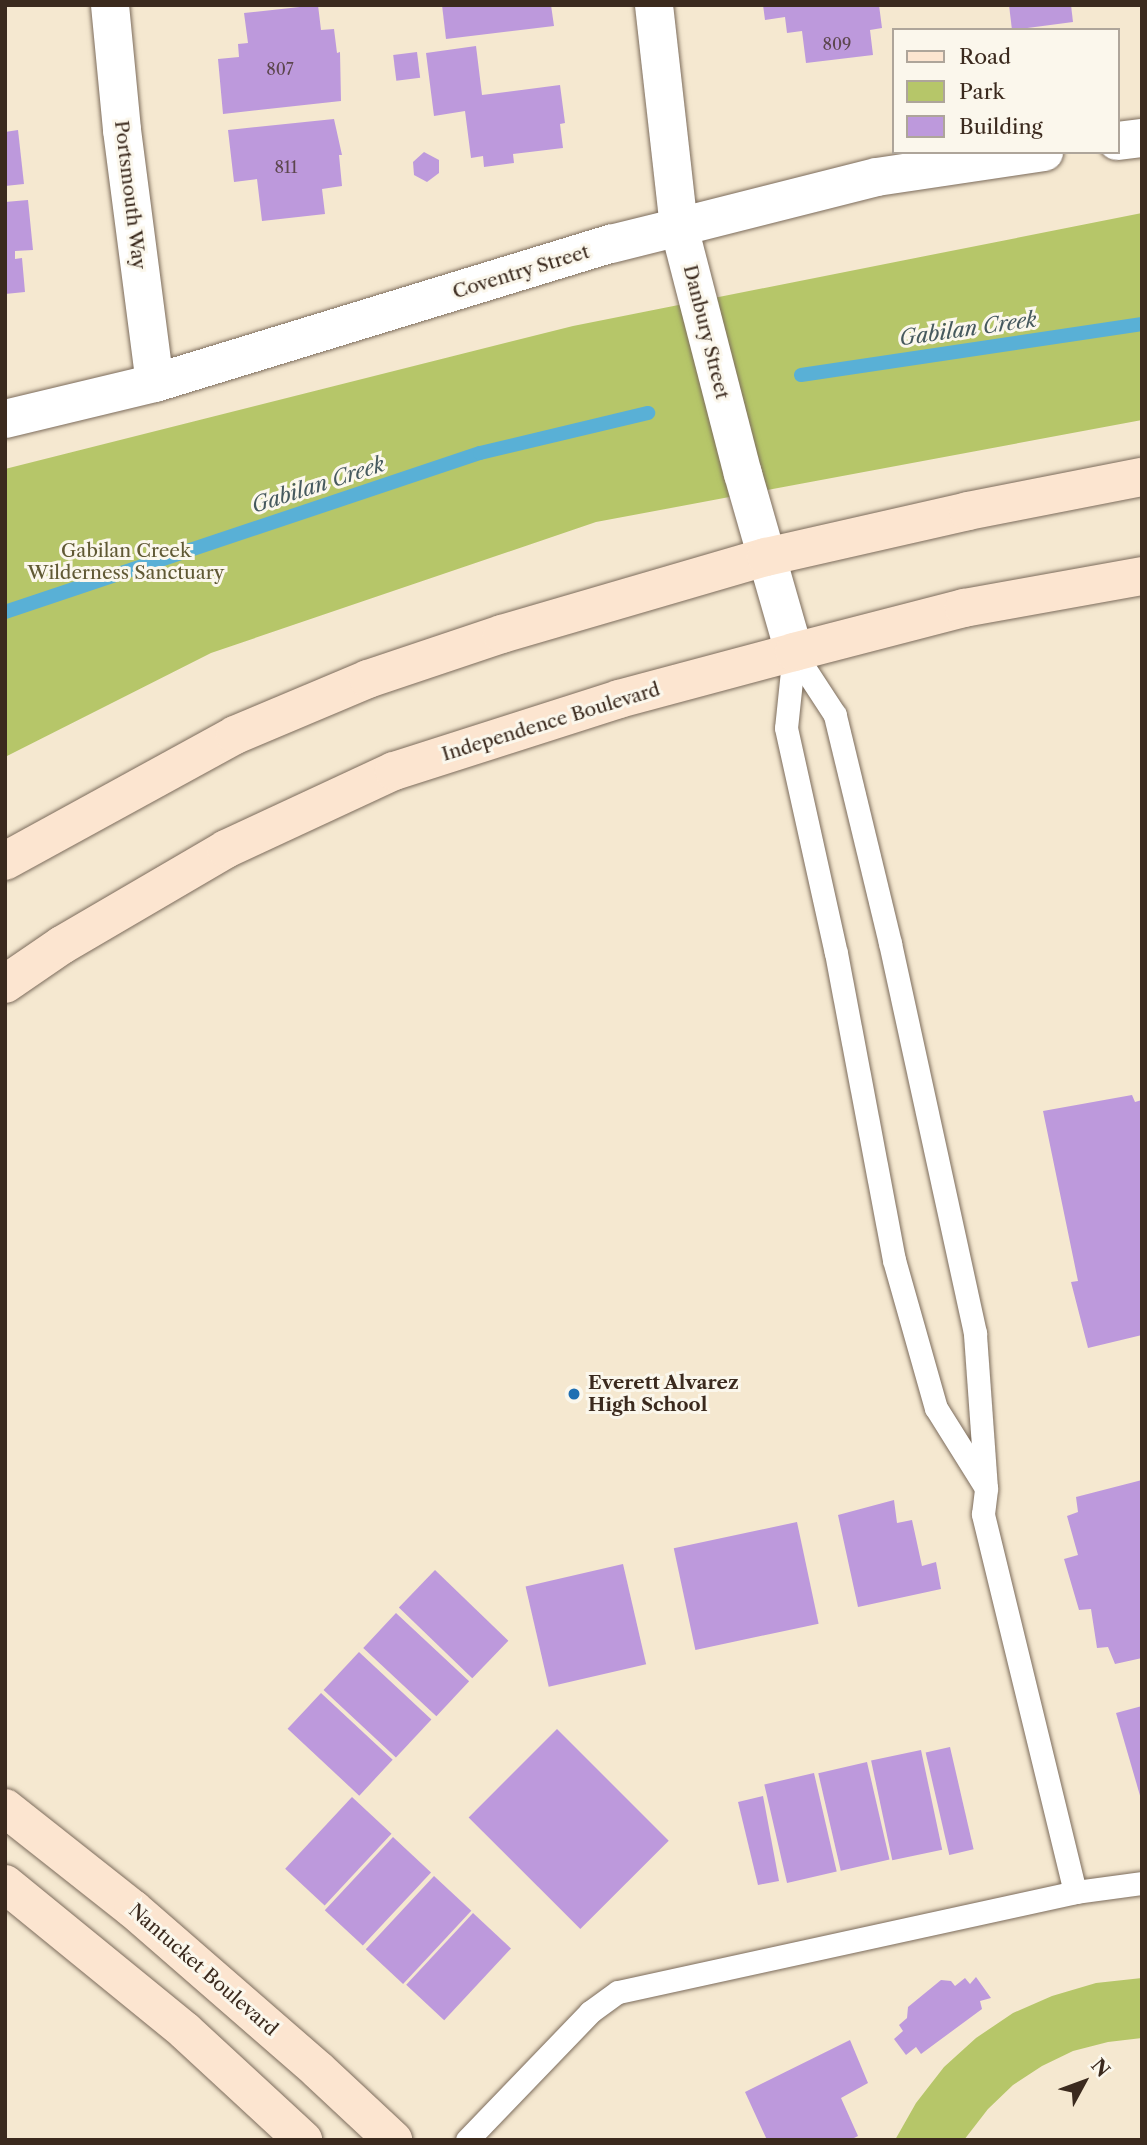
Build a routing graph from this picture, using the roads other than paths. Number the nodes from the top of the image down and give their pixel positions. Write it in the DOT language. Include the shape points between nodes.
graph roads {
  1 [pos="110,5"];
  2 [pos="654,5"];
  3 [pos="1142,138"];
  4 [pos="1119,142"];
  5 [pos="1031,154"];
  6 [pos="679,227"];
  7 [pos="155,383"];
  8 [pos="5,419"];
  9 [pos="1142,477"];
  10 [pos="766,557"];
  11 [pos="1142,576"];
  12 [pos="794,652"];
  13 [pos="5,861"];
  14 [pos="5,984"];
  15 [pos="986,1488"];
  16 [pos="5,1808"];
  17 [pos="1142,1883"];
  18 [pos="5,1884"];
  19 [pos="1074,1892"];
  20 [pos="303,2140"];
  21 [pos="393,2140"];
  22 [pos="467,2140"];
  1 -- 7 [label="street, Portsmouth Way" via="121,130"];
  2 -- 6 [label="street, Danbury Street"];
  3 -- 4 [label="street"];
  5 -- 6 [label="street, Coventry Street" via="877,177"];
  6 -- 7 [label="street, Coventry Street"];
  6 -- 10 [label="street, Danbury Street"];
  7 -- 8 [label="street, Coventry Street"];
  9 -- 10 [label="street"];
  10 -- 12 [label="street, Danbury Street"];
  10 -- 13 [label="street" via="581,609 368,679 235,735"];
  11 -- 12 [label="street, Independence Boulevard" via="964,608"];
  12 -- 14 [label="street, Independence Boulevard" via="619,699 394,771 226,849 61,945"];
  12 -- 15 [label="lane" via="835,715 890,943 975,1333"];
  12 -- 15 [label="lane" via="786,728 836,953 894,1260 936,1408"];
  15 -- 19 [label="lane" via="982,1514"];
  16 -- 21 [label="street, Nantucket Boulevard" via="133,1909"];
  17 -- 19 [label="lane"];
  18 -- 20 [label="street" via="185,2031"];
  19 -- 22 [label="lane" via="618,1992 590,2012"];
}
